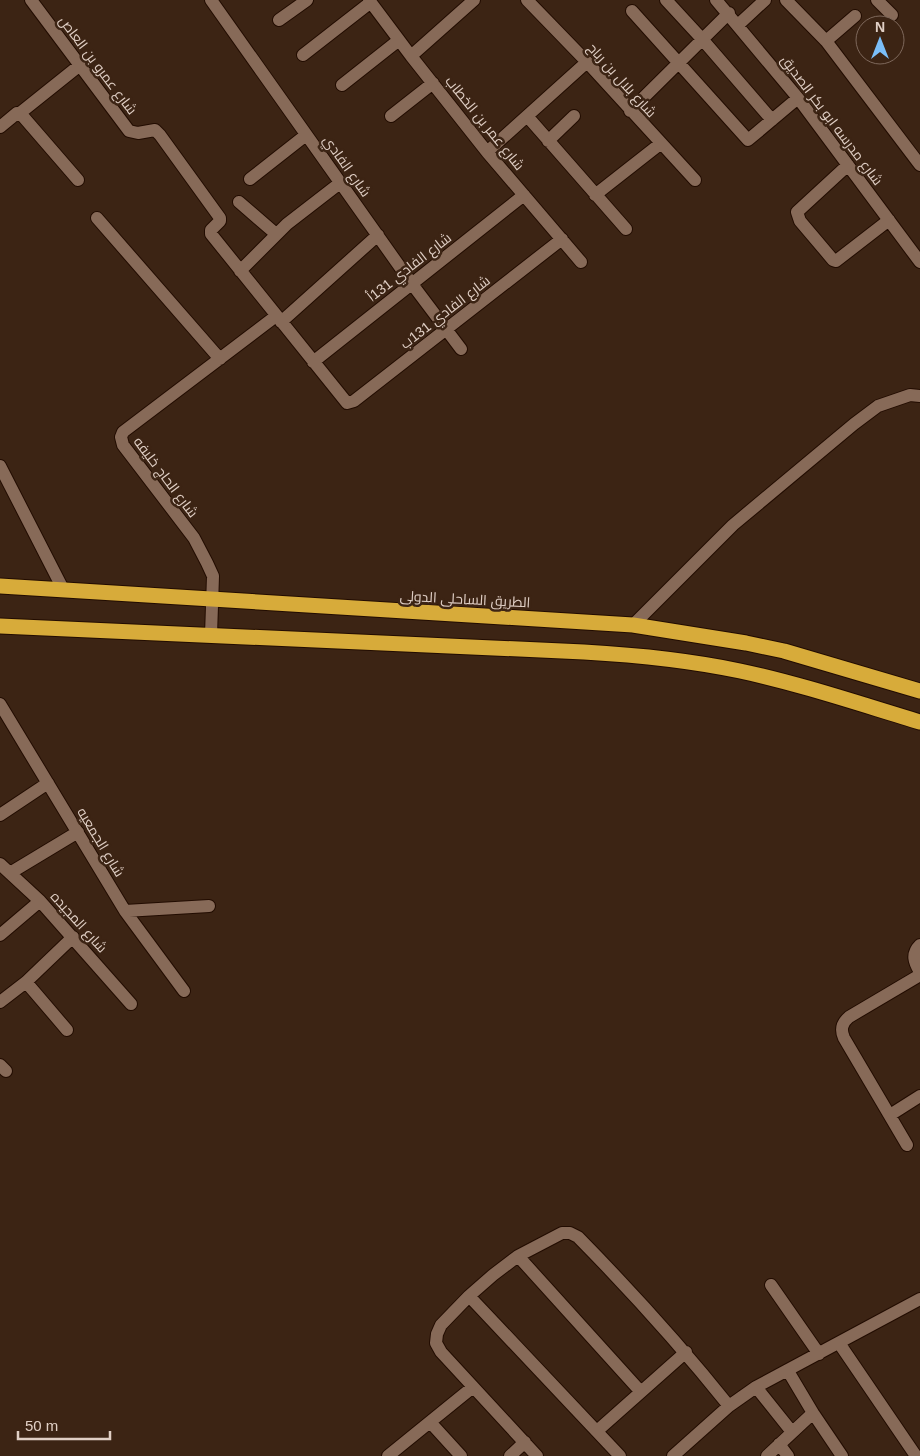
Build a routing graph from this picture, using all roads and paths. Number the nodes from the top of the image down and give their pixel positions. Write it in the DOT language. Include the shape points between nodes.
graph roads {
  1 [pos="31,0"];
  2 [pos="211,0"];
  3 [pos="307,0"];
  4 [pos="474,0"];
  5 [pos="527,0"];
  6 [pos="666,0"];
  7 [pos="716,0"];
  8 [pos="765,0"];
  9 [pos="786,0"];
  10 [pos="877,0"];
  11 [pos="370,1"];
  12 [pos="632,11"];
  13 [pos="729,13"];
  14 [pos="892,15"];
  15 [pos="855,17"];
  16 [pos="279,20"];
  17 [pos="738,24"];
  18 [pos="702,39"];
  19 [pos="399,40"];
  20 [pos="826,41"];
  21 [pos="303,55"];
  22 [pos="411,56"];
  23 [pos="679,61"];
  24 [pos="587,62"];
  25 [pos="80,65"];
  26 [pos="433,83"];
  27 [pos="342,85"];
  28 [pos="798,98"];
  29 [pos="630,111"];
  30 [pos="20,113"];
  31 [pos="391,116"];
  32 [pos="527,116"];
  33 [pos="574,116"];
  34 [pos="772,120"];
  35 [pos="0,127"];
  36 [pos="306,135"];
  37 [pos="548,140"];
  38 [pos="660,144"];
  39 [pos="487,152"];
  40 [pos="848,165"];
  41 [pos="920,165"];
  42 [pos="250,179"];
  43 [pos="78,180"];
  44 [pos="695,180"];
  45 [pos="340,182"];
  46 [pos="524,195"];
  47 [pos="595,195"];
  48 [pos="239,202"];
  49 [pos="97,218"];
  50 [pos="889,220"];
  51 [pos="626,229"];
  52 [pos="276,234"];
  53 [pos="378,235"];
  54 [pos="562,238"];
  55 [pos="581,262"];
  56 [pos="920,262"];
  57 [pos="240,271"];
  58 [pos="412,284"];
  59 [pos="278,319"];
  60 [pos="447,330"];
  61 [pos="461,349"];
  62 [pos="220,359"];
  63 [pos="313,362"];
  64 [pos="920,396"];
  65 [pos="344,400"];
  66 [pos="0,466"];
  67 [pos="0,586"];
  68 [pos="62,589"];
  69 [pos="213,600"];
  70 [pos="633,625"];
  71 [pos="0,626"];
  72 [pos="211,635"];
  73 [pos="920,691"];
  74 [pos="0,704"];
  75 [pos="920,722"];
  76 [pos="48,783"];
  77 [pos="0,815"];
  78 [pos="78,832"];
  79 [pos="5,869"];
  80 [pos="40,901"];
  81 [pos="209,906"];
  82 [pos="125,911"];
  83 [pos="0,935"];
  84 [pos="73,937"];
  85 [pos="920,946"];
  86 [pos="920,974"];
  87 [pos="26,982"];
  88 [pos="184,991"];
  89 [pos="0,1002"];
  90 [pos="131,1004"];
  91 [pos="67,1030"];
  92 [pos="920,1096"];
  93 [pos="890,1116"];
  94 [pos="908,1145"];
  95 [pos="518,1256"];
  96 [pos="771,1285"];
  97 [pos="469,1296"];
  98 [pos="920,1299"];
  99 [pos="839,1343"];
  100 [pos="686,1352"];
  101 [pos="820,1354"];
  102 [pos="788,1371"];
  103 [pos="473,1387"];
  104 [pos="756,1387"];
  105 [pos="641,1392"];
  106 [pos="730,1406"];
  107 [pos="813,1413"];
  108 [pos="430,1422"];
  109 [pos="597,1431"];
  110 [pos="792,1432"];
  111 [pos="525,1442"];
  112 [pos="779,1444"];
  113 [pos="388,1456"];
  114 [pos="461,1456"];
  115 [pos="510,1456"];
  116 [pos="538,1456"];
  117 [pos="620,1456"];
  118 [pos="673,1456"];
  119 [pos="767,1456"];
  120 [pos="788,1456"];
  121 [pos="842,1456"];
  122 [pos="916,1456"];
  1 -- 25 [label="street, شارع عمرو بن العاص"];
  2 -- 36 [label="street, شارع الفادي"];
  3 -- 16 [label="street"];
  4 -- 22 [label="street"];
  5 -- 24 [label="street, شارع بلال بن رباح"];
  6 -- 18 [label="street"];
  7 -- 13 [label="street, شارع مدرسه ابو بكر الصديق"];
  8 -- 17 [label="street"];
  9 -- 20 [label="street"];
  10 -- 14 [label="street"];
  11 -- 19 [label="street, شارع عمر بن الخطاب"];
  11 -- 21 [label="street"];
  12 -- 23 [label="street"];
  13 -- 17 [label="street, شارع مدرسه ابو بكر الصديق"];
  13 -- 18 [label="street"];
  15 -- 20 [label="street"];
  17 -- 28 [label="street, شارع مدرسه ابو بكر الصديق"];
  18 -- 23 [label="street"];
  18 -- 34 [label="street"];
  19 -- 22 [label="street, شارع عمر بن الخطاب"];
  19 -- 27 [label="street"];
  20 -- 41 [label="street"];
  22 -- 26 [label="street, شارع عمر بن الخطاب"];
  23 -- 29 [label="street"];
  23 -- 34 [label="street" via="748,140"];
  24 -- 29 [label="street, شارع بلال بن رباح"];
  24 -- 32 [label="street"];
  25 -- 30 [label="street"];
  25 -- 57 [label="street, شارع عمرو بن العاص" via="129,131 155,130 160,135 220,218 211,232"];
  26 -- 31 [label="street"];
  26 -- 39 [label="street, شارع عمر بن الخطاب"];
  28 -- 34 [label="street"];
  28 -- 40 [label="street, شارع مدرسه ابو بكر الصديق"];
  29 -- 38 [label="street, شارع بلال بن رباح"];
  30 -- 35 [label="street"];
  30 -- 43 [label="street"];
  32 -- 37 [label="street"];
  32 -- 39 [label="street"];
  33 -- 37 [label="street"];
  36 -- 42 [label="street"];
  36 -- 45 [label="street, شارع الفادي"];
  37 -- 47 [label="street"];
  38 -- 44 [label="street, شارع بلال بن رباح"];
  38 -- 47 [label="street"];
  39 -- 46 [label="street, شارع عمر بن الخطاب"];
  40 -- 50 [label="street, شارع مدرسه ابو بكر الصديق"];
  40 -- 50 [label="street" via="797,212 800,221 833,260 837,260"];
  45 -- 52 [label="street"];
  45 -- 53 [label="street, شارع الفادي"];
  46 -- 54 [label="street, شارع عمر بن الخطاب"];
  46 -- 58 [label="street, شارع الفادي 131أ"];
  47 -- 51 [label="street"];
  48 -- 52 [label="street"];
  49 -- 62 [label="street"];
  50 -- 56 [label="street, شارع مدرسه ابو بكر الصديق"];
  52 -- 57 [label="street"];
  53 -- 58 [label="street, شارع الفادي"];
  53 -- 59 [label="street, شارع الحاج خليفه"];
  54 -- 55 [label="street, شارع عمر بن الخطاب"];
  54 -- 60 [label="street, شارع الفادي 131ب"];
  57 -- 59 [label="street, شارع عمرو بن العاص"];
  58 -- 60 [label="street, شارع الفادي"];
  58 -- 63 [label="street, شارع الفادي 131أ"];
  59 -- 62 [label="street, شارع الحاج خليفه"];
  59 -- 63 [label="street, شارع عمرو بن العاص"];
  60 -- 61 [label="street, شارع الفادي"];
  60 -- 65 [label="street, شارع الفادي 131ب" via="354,402"];
  62 -- 69 [label="street, شارع الحاج خليفه" via="123,432 120,439 194,538 213,576"];
  63 -- 65 [label="street, شارع عمرو بن العاص"];
  64 -- 70 [label="street" via="910,395 878,406 854,424 733,525"];
  66 -- 68 [label="street"];
  67 -- 68 [label="highway, الطريق الساحلى الدولى"];
  68 -- 69 [label="highway, الطريق الساحلى الدولى"];
  69 -- 70 [label="highway, الطريق الساحلى الدولى"];
  69 -- 72 [label="street, شارع الحاج خليفه"];
  70 -- 73 [label="highway, الطريق الساحلى الدولى" via="746,642"];
  71 -- 72 [label="highway"];
  72 -- 75 [label="highway" via="662,658 776,680"];
  74 -- 76 [label="street, شارع الجمعيه"];
  76 -- 77 [label="street"];
  76 -- 78 [label="street, شارع الجمعيه"];
  78 -- 79 [label="street"];
  78 -- 82 [label="street, شارع الجمعيه"];
  79 -- 80 [label="street, شارع المجيده"];
  80 -- 83 [label="street"];
  80 -- 84 [label="street, شارع المجيده"];
  81 -- 82 [label="street"];
  82 -- 88 [label="street, شارع الجمعيه"];
  84 -- 87 [label="street"];
  84 -- 90 [label="street, شارع المجيده"];
  85 -- 86 [label="street" via="914,959"];
  86 -- 93 [label="street" via="850,1017 842,1026 844,1038"];
  87 -- 89 [label="street"];
  87 -- 91 [label="street"];
  92 -- 93 [label="street"];
  93 -- 94 [label="street"];
  95 -- 97 [label="street"];
  95 -- 100 [label="street" via="562,1233 578,1237"];
  95 -- 105 [label="street"];
  96 -- 101 [label="street"];
  97 -- 103 [label="street" via="441,1325 436,1343"];
  97 -- 109 [label="street"];
  98 -- 99 [label="street"];
  99 -- 101 [label="street"];
  99 -- 122 [label="street"];
  100 -- 105 [label="street"];
  100 -- 106 [label="street"];
  101 -- 102 [label="street"];
  102 -- 104 [label="street"];
  102 -- 107 [label="street"];
  103 -- 108 [label="street"];
  103 -- 111 [label="street"];
  104 -- 106 [label="street"];
  104 -- 110 [label="street"];
  105 -- 109 [label="street"];
  106 -- 118 [label="street"];
  107 -- 110 [label="street"];
  107 -- 121 [label="street"];
  108 -- 113 [label="street"];
  108 -- 114 [label="street"];
  109 -- 117 [label="street"];
  110 -- 112 [label="street"];
  111 -- 115 [label="street"];
  111 -- 116 [label="street"];
  112 -- 119 [label="street"];
  112 -- 120 [label="street"];
}
